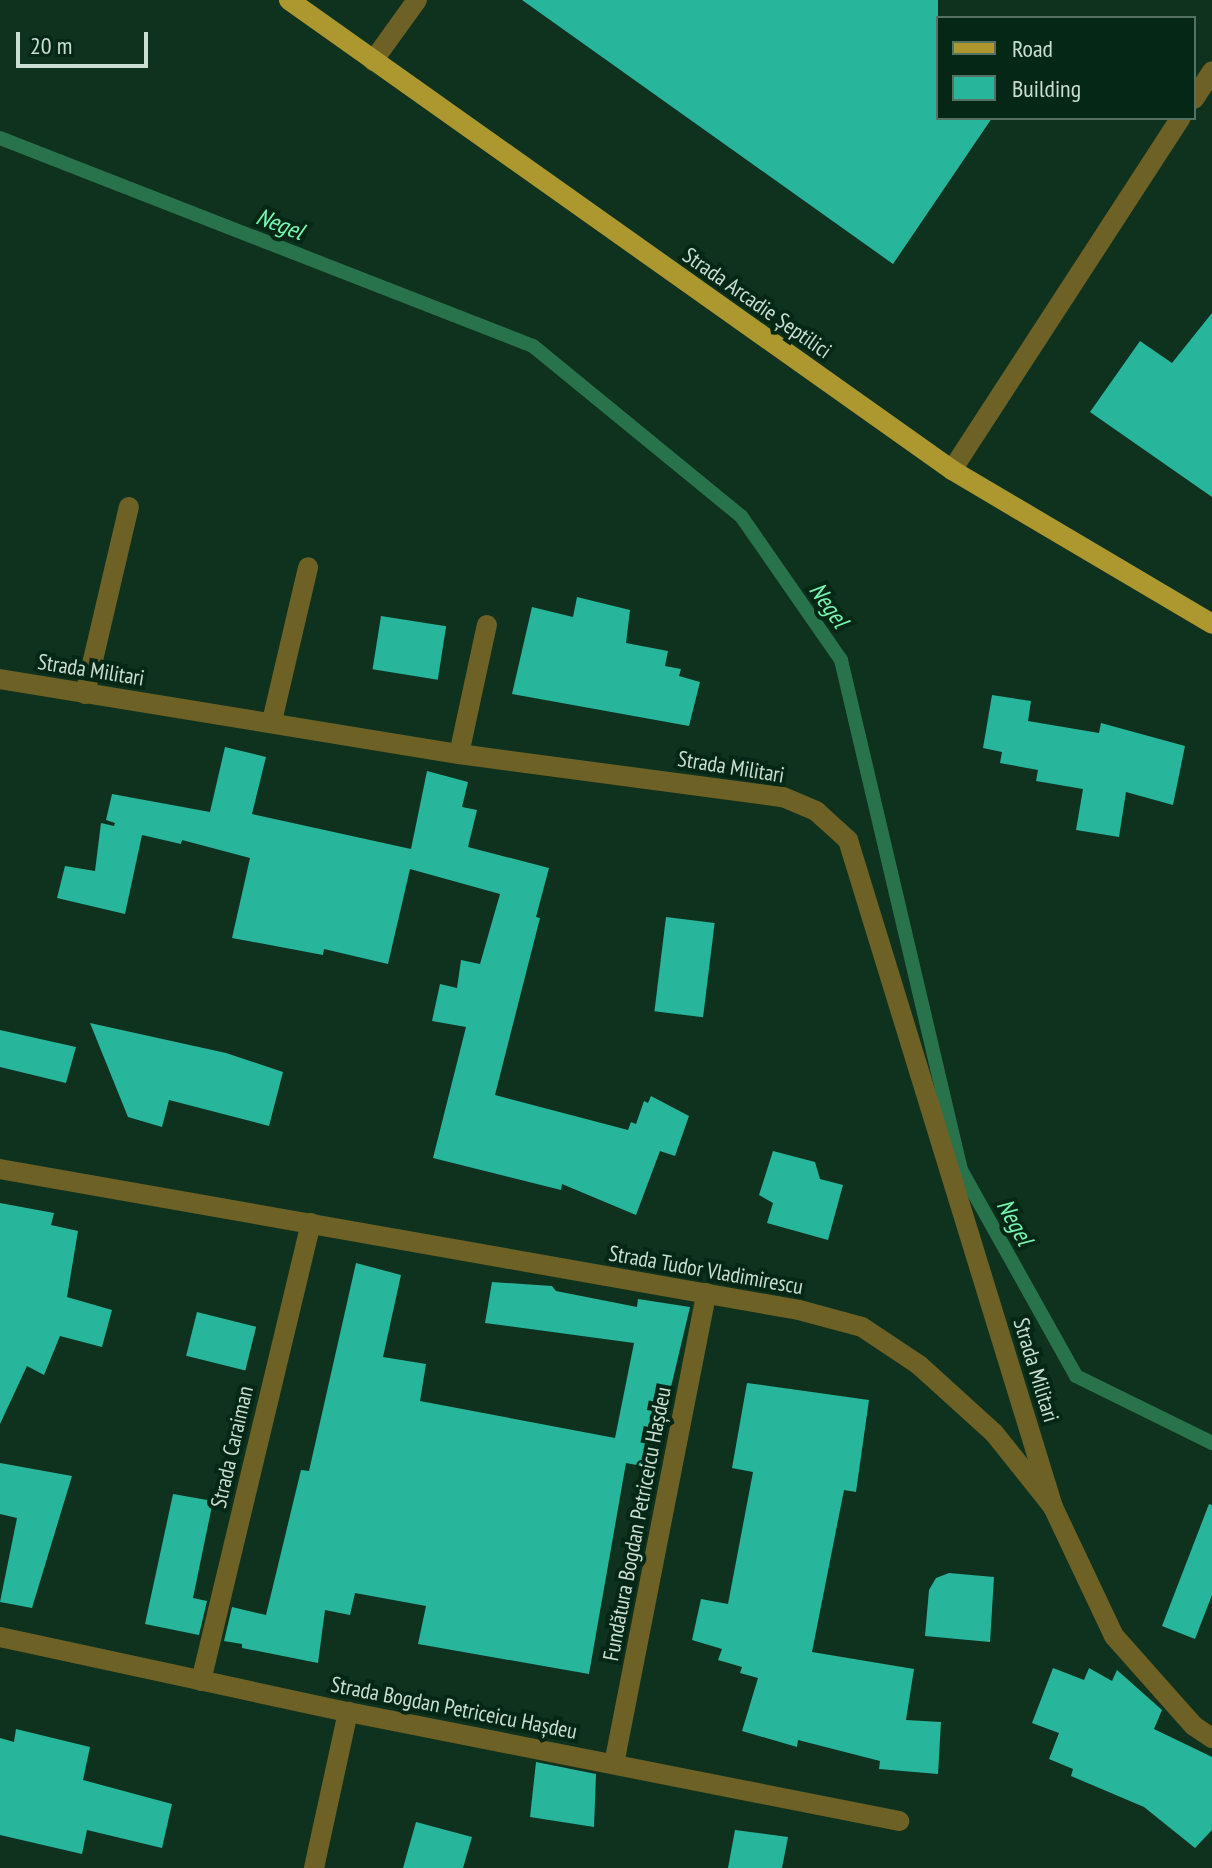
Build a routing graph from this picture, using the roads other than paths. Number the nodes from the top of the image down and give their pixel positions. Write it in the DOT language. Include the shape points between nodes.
graph roads {
  1 [pos="289,0"];
  2 [pos="417,0"];
  3 [pos="373,61"];
  4 [pos="1212,71"];
  5 [pos="1196,96"];
  6 [pos="1180,120"];
  7 [pos="952,470"];
  8 [pos="129,507"];
  9 [pos="308,567"];
  10 [pos="1212,624"];
  11 [pos="487,625"];
  12 [pos="0,679"];
  13 [pos="85,694"];
  14 [pos="272,721"];
  15 [pos="459,754"];
  16 [pos="0,1169"];
  17 [pos="311,1223"];
  18 [pos="706,1293"];
  19 [pos="1053,1507"];
  20 [pos="0,1637"];
  21 [pos="201,1681"];
  22 [pos="348,1712"];
  23 [pos="1212,1738"];
  24 [pos="614,1764"];
  25 [pos="899,1821"];
  26 [pos="314,1868"];
  1 -- 3 [label="main road, Strada Arcadie Șeptilici"];
  2 -- 3 [label="street"];
  3 -- 7 [label="main road, Strada Arcadie Șeptilici"];
  4 -- 5 [label="street"];
  6 -- 7 [label="street"];
  7 -- 10 [label="main road, Strada Arcadie Șeptilici"];
  8 -- 13 [label="street"];
  9 -- 14 [label="street"];
  11 -- 15 [label="street"];
  12 -- 13 [label="street, Strada Militari"];
  13 -- 14 [label="street, Strada Militari"];
  14 -- 15 [label="street, Strada Militari"];
  15 -- 19 [label="street, Strada Militari" via="783,797 816,811 848,840"];
  16 -- 17 [label="street, Strada Tudor Vladimirescu"];
  17 -- 18 [label="street, Strada Tudor Vladimirescu"];
  17 -- 21 [label="street, Strada Caraiman"];
  18 -- 19 [label="street, Strada Tudor Vladimirescu" via="862,1327 919,1365 994,1433"];
  18 -- 24 [label="street, Fundătura Bogdan Petriceicu Hașdeu"];
  19 -- 23 [label="street, Strada Tudor Vladimirescu" via="1114,1636 1194,1726"];
  20 -- 21 [label="street, Strada Bogdan Petriceicu Hașdeu"];
  21 -- 22 [label="street, Strada Bogdan Petriceicu Hașdeu"];
  22 -- 24 [label="street, Strada Bogdan Petriceicu Hașdeu"];
  22 -- 26 [label="street"];
  24 -- 25 [label="street, Strada Bogdan Petriceicu Hașdeu"];
}
